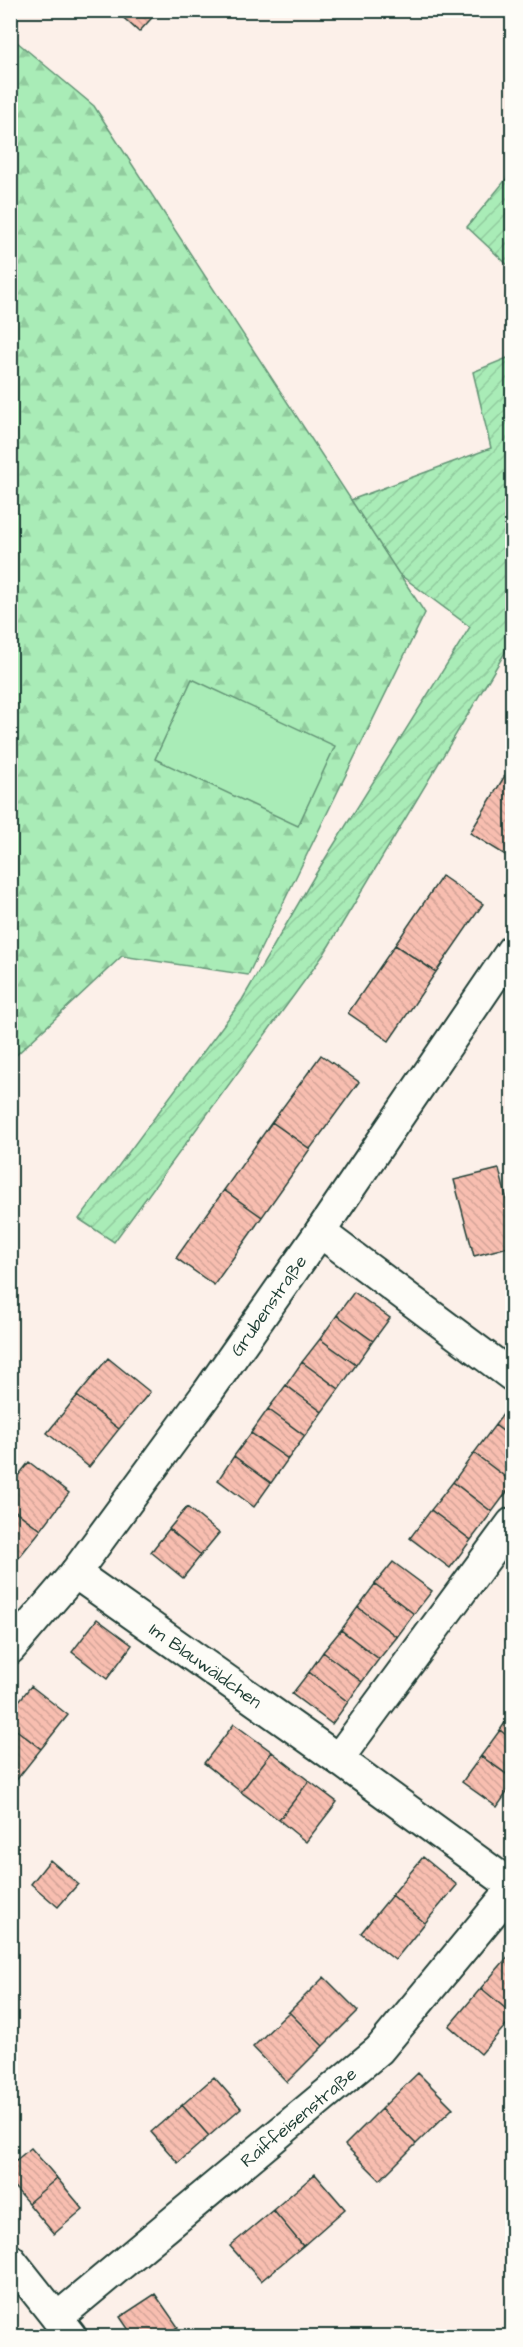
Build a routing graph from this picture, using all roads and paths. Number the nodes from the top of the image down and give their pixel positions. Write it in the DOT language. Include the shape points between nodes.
graph roads {
  1 [pos="513,951"];
  2 [pos="320,1232"];
  3 [pos="513,1376"];
  4 [pos="513,1523"];
  5 [pos="75,1573"];
  6 [pos="10,1649"];
  7 [pos="338,1759"];
  8 [pos="513,1888"];
  9 [pos="10,2259"];
  10 [pos="64,2327"];
  1 -- 2 [label="street, Grubenstraße"];
  2 -- 3 [label="street"];
  2 -- 5 [label="street, Grubenstraße"];
  4 -- 7 [label="street"];
  5 -- 6 [label="street, Grubenstraße"];
  5 -- 7 [label="street, Im Blauwäldchen"];
  7 -- 8 [label="street, Im Blauwäldchen"];
  8 -- 10 [label="street, Raiffeisenstraße" via="379,2050"];
  9 -- 10 [label="street"];
}
